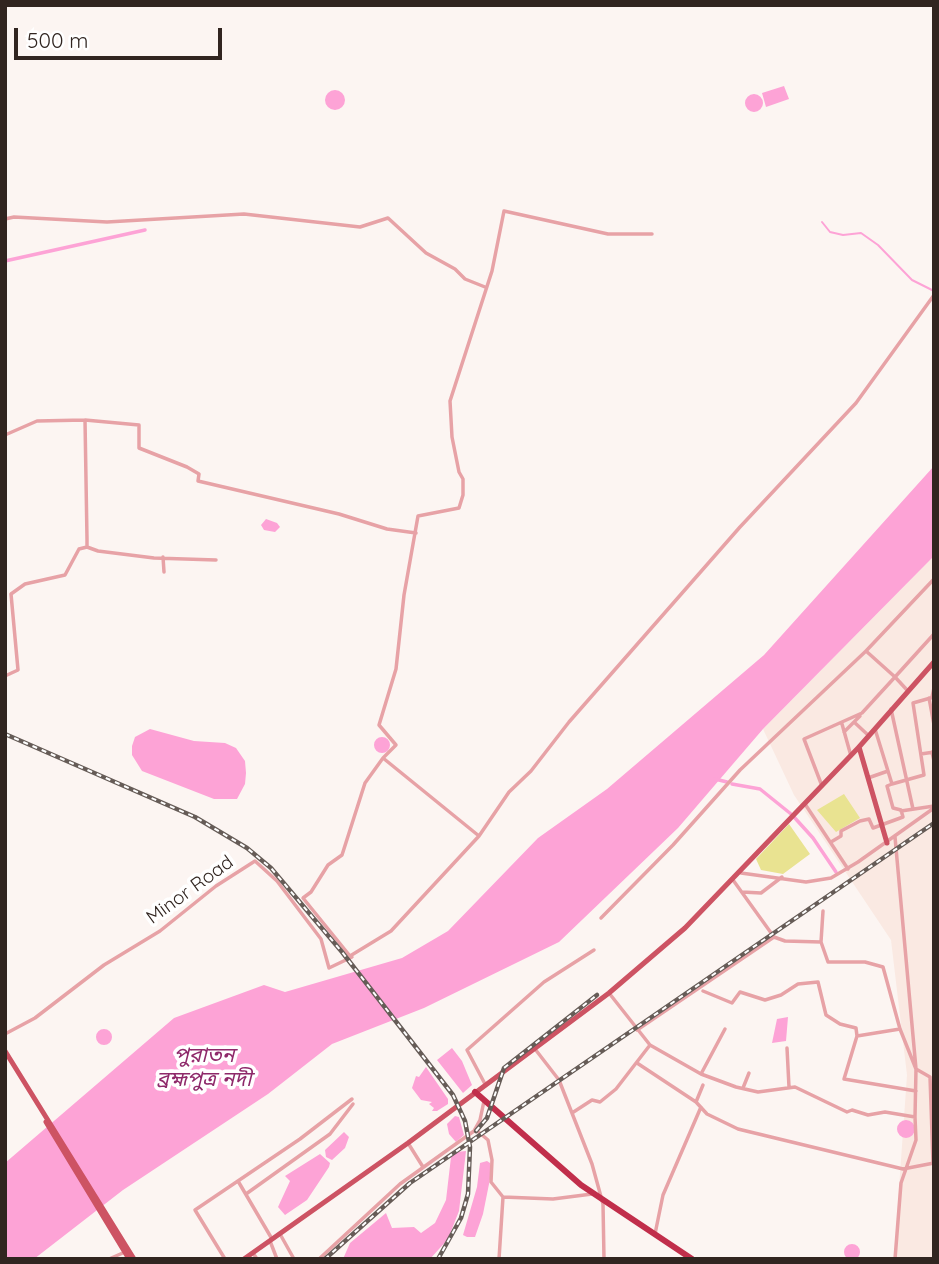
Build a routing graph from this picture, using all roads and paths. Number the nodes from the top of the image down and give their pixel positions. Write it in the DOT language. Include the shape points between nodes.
graph roads {
  1 [pos="5,219"];
  2 [pos="652,234"];
  3 [pos="485,287"];
  4 [pos="934,295"];
  5 [pos="85,420"];
  6 [pos="5,435"];
  7 [pos="416,533"];
  8 [pos="87,547"];
  9 [pos="163,557"];
  10 [pos="216,560"];
  11 [pos="164,572"];
  12 [pos="934,579"];
  13 [pos="933,636"];
  14 [pos="866,650"];
  15 [pos="934,662"];
  16 [pos="5,676"];
  17 [pos="895,677"];
  18 [pos="934,688"];
  19 [pos="907,690"];
  20 [pos="932,697"];
  21 [pos="891,708"];
  22 [pos="862,713"];
  23 [pos="854,722"];
  24 [pos="842,723"];
  25 [pos="934,725"];
  26 [pos="875,727"];
  27 [pos="844,732"];
  28 [pos="868,735"];
  29 [pos="859,747"];
  30 [pos="933,752"];
  31 [pos="921,754"];
  32 [pos="851,756"];
  33 [pos="383,758"];
  34 [pos="934,761"];
  35 [pos="888,771"];
  36 [pos="868,778"];
  37 [pos="907,780"];
  38 [pos="892,784"];
  39 [pos="822,786"];
  40 [pos="805,804"];
  41 [pos="934,807"];
  42 [pos="913,809"];
  43 [pos="901,811"];
  44 [pos="882,825"];
  45 [pos="479,836"];
  46 [pos="895,836"];
  47 [pos="831,842"];
  48 [pos="887,843"];
  49 [pos="848,869"];
  50 [pos="741,873"];
  51 [pos="782,877"];
  52 [pos="733,880"];
  53 [pos="742,892"];
  54 [pos="823,911"];
  55 [pos="601,918"];
  56 [pos="774,937"];
  57 [pos="821,942"];
  58 [pos="594,950"];
  59 [pos="357,953"];
  60 [pos="703,991"];
  61 [pos="609,993"];
  62 [pos="725,1029"];
  63 [pos="900,1029"];
  64 [pos="637,1030"];
  65 [pos="5,1034"];
  66 [pos="857,1036"];
  67 [pos="650,1045"];
  68 [pos="787,1048"];
  69 [pos="535,1049"];
  70 [pos="5,1051"];
  71 [pos="5,1057"];
  72 [pos="638,1063"];
  73 [pos="916,1069"];
  74 [pos="749,1073"];
  75 [pos="701,1074"];
  76 [pos="485,1084"];
  77 [pos="703,1085"];
  78 [pos="789,1087"];
  79 [pos="743,1088"];
  80 [pos="916,1091"];
  81 [pos="475,1092"];
  82 [pos="484,1099"];
  83 [pos="696,1102"];
  84 [pos="701,1107"];
  85 [pos="572,1113"];
  86 [pos="915,1117"];
  87 [pos="475,1129"];
  88 [pos="408,1143"];
  89 [pos="934,1163"];
  90 [pos="423,1167"];
  91 [pos="903,1169"];
  92 [pos="238,1181"];
  93 [pos="246,1194"];
  94 [pos="597,1196"];
  95 [pos="503,1197"];
  96 [pos="280,1234"];
  97 [pos="655,1234"];
  98 [pos="271,1240"];
  99 [pos="126,1251"];
  100 [pos="253,1252"];
  101 [pos="109,1259"];
  102 [pos="131,1259"];
  103 [pos="225,1259"];
  104 [pos="244,1259"];
  105 [pos="257,1259"];
  106 [pos="277,1259"];
  107 [pos="294,1259"];
  108 [pos="319,1259"];
  109 [pos="499,1259"];
  110 [pos="604,1259"];
  111 [pos="692,1259"];
  112 [pos="896,1259"];
  1 -- 3 [label="street" via="107,222 244,214 360,227 388,218 426,253"];
  2 -- 3 [label="street" via="608,234 504,211"];
  3 -- 7 [label="street" via="450,401 452,437 463,480 461,503 459,508 418,516"];
  4 -- 45 [label="street" via="856,403 569,722 509,792"];
  5 -- 6 [label="street" via="37,421"];
  5 -- 7 [label="street" via="139,425 139,448 200,474 198,481"];
  5 -- 8 [label="street"];
  7 -- 33 [label="street" via="396,669 379,728 396,745"];
  8 -- 9 [label="street"];
  8 -- 16 [label="street" via="79,549 65,575 25,584 11,594 18,670"];
  9 -- 10 [label="street"];
  9 -- 11 [label="street"];
  12 -- 14 [label="street"];
  13 -- 17 [label="street"];
  14 -- 17 [label="street"];
  14 -- 55 [label="street" via="740,770"];
  15 -- 19 [label="main road"];
  17 -- 19 [label="street"];
  17 -- 22 [label="street"];
  18 -- 20 [label="street"];
  19 -- 21 [label="main road"];
  20 -- 25 [label="street"];
  20 -- 31 [label="street" via="912,703"];
  21 -- 26 [label="main road"];
  21 -- 37 [label="street"];
  22 -- 23 [label="street"];
  22 -- 24 [label="street"];
  23 -- 27 [label="street"];
  23 -- 28 [label="street"];
  24 -- 27 [label="street"];
  24 -- 39 [label="street" via="804,739"];
  26 -- 28 [label="main road"];
  26 -- 35 [label="street"];
  27 -- 32 [label="street"];
  28 -- 29 [label="main road"];
  29 -- 32 [label="main road"];
  29 -- 36 [label="main road"];
  30 -- 31 [label="street"];
  30 -- 34 [label="street"];
  31 -- 37 [label="street" via="924,775"];
  32 -- 39 [label="main road"];
  33 -- 45 [label="street"];
  33 -- 59 [label="street" via="365,783 342,855 328,865 303,898 342,948 350,956"];
  35 -- 36 [label="street"];
  35 -- 38 [label="street"];
  36 -- 44 [label="main road"];
  37 -- 38 [label="street"];
  37 -- 42 [label="street"];
  38 -- 43 [label="street" via="887,786 893,808"];
  39 -- 40 [label="main road"];
  40 -- 47 [label="street"];
  40 -- 50 [label="main road"];
  41 -- 42 [label="street"];
  41 -- 46 [label="street"];
  42 -- 43 [label="street"];
  43 -- 44 [label="street" via="903,817"];
  44 -- 47 [label="street" via="873,828 869,819 860,821"];
  44 -- 48 [label="main road"];
  45 -- 59 [label="street" via="391,931"];
  46 -- 48 [label="street"];
  46 -- 73 [label="street"];
  47 -- 49 [label="street"];
  48 -- 49 [label="street"];
  49 -- 51 [label="street" via="811,882"];
  50 -- 51 [label="street"];
  50 -- 52 [label="main road"];
  51 -- 53 [label="street" via="761,893"];
  52 -- 53 [label="street"];
  52 -- 61 [label="main road"];
  53 -- 56 [label="street"];
  54 -- 57 [label="street"];
  56 -- 57 [label="street"];
  56 -- 64 [label="street"];
  57 -- 63 [label="street" via="826,961 883,967"];
  58 -- 76 [label="street" via="544,982 467,1050"];
  59 -- 65 [label="street, Minor Road" via="329,968 321,939 277,880 255,861 35,1018"];
  60 -- 66 [label="street" via="732,1003 740,992 765,1000 798,984 818,982 826,1015 856,1028"];
  61 -- 64 [label="street"];
  61 -- 69 [label="main road"];
  62 -- 75 [label="street"];
  63 -- 66 [label="street"];
  63 -- 73 [label="street"];
  64 -- 67 [label="street"];
  66 -- 80 [label="street" via="844,1079"];
  67 -- 72 [label="street"];
  67 -- 75 [label="street"];
  68 -- 78 [label="street"];
  69 -- 76 [label="main road"];
  69 -- 85 [label="street" via="559,1080"];
  70 -- 99 [label="main road"];
  71 -- 99 [label="main road"];
  72 -- 83 [label="street"];
  72 -- 85 [label="street" via="600,1102 592,1100"];
  73 -- 80 [label="street"];
  73 -- 89 [label="street" via="930,1077"];
  74 -- 79 [label="street"];
  75 -- 79 [label="street"];
  76 -- 81 [label="main road"];
  77 -- 83 [label="street"];
  78 -- 79 [label="street" via="758,1092"];
  78 -- 86 [label="street" via="847,1112"];
  80 -- 86 [label="street"];
  81 -- 82 [label="highway"];
  81 -- 88 [label="main road"];
  82 -- 87 [label="street"];
  82 -- 94 [label="highway"];
  83 -- 84 [label="street"];
  84 -- 91 [label="street" via="750,1133"];
  84 -- 97 [label="street" via="663,1195"];
  85 -- 94 [label="street" via="592,1164"];
  86 -- 91 [label="street" via="916,1140"];
  87 -- 90 [label="street"];
  87 -- 95 [label="street" via="488,1140 491,1182"];
  88 -- 90 [label="street"];
  88 -- 96 [label="main road"];
  89 -- 91 [label="street"];
  90 -- 108 [label="street"];
  91 -- 112 [label="street"];
  92 -- 93 [label="street"];
  92 -- 93 [label="street" via="353,1101 328,1136"];
  92 -- 103 [label="street" via="195,1210"];
  93 -- 98 [label="street"];
  94 -- 95 [label="street"];
  94 -- 97 [label="highway"];
  94 -- 110 [label="street" via="605,1230"];
  95 -- 109 [label="street"];
  96 -- 98 [label="main road"];
  96 -- 107 [label="street"];
  97 -- 111 [label="highway"];
  98 -- 100 [label="main road"];
  98 -- 106 [label="street"];
  99 -- 101 [label="street"];
  99 -- 102 [label="main road"];
  100 -- 104 [label="main road"];
  100 -- 105 [label="street"];
}
